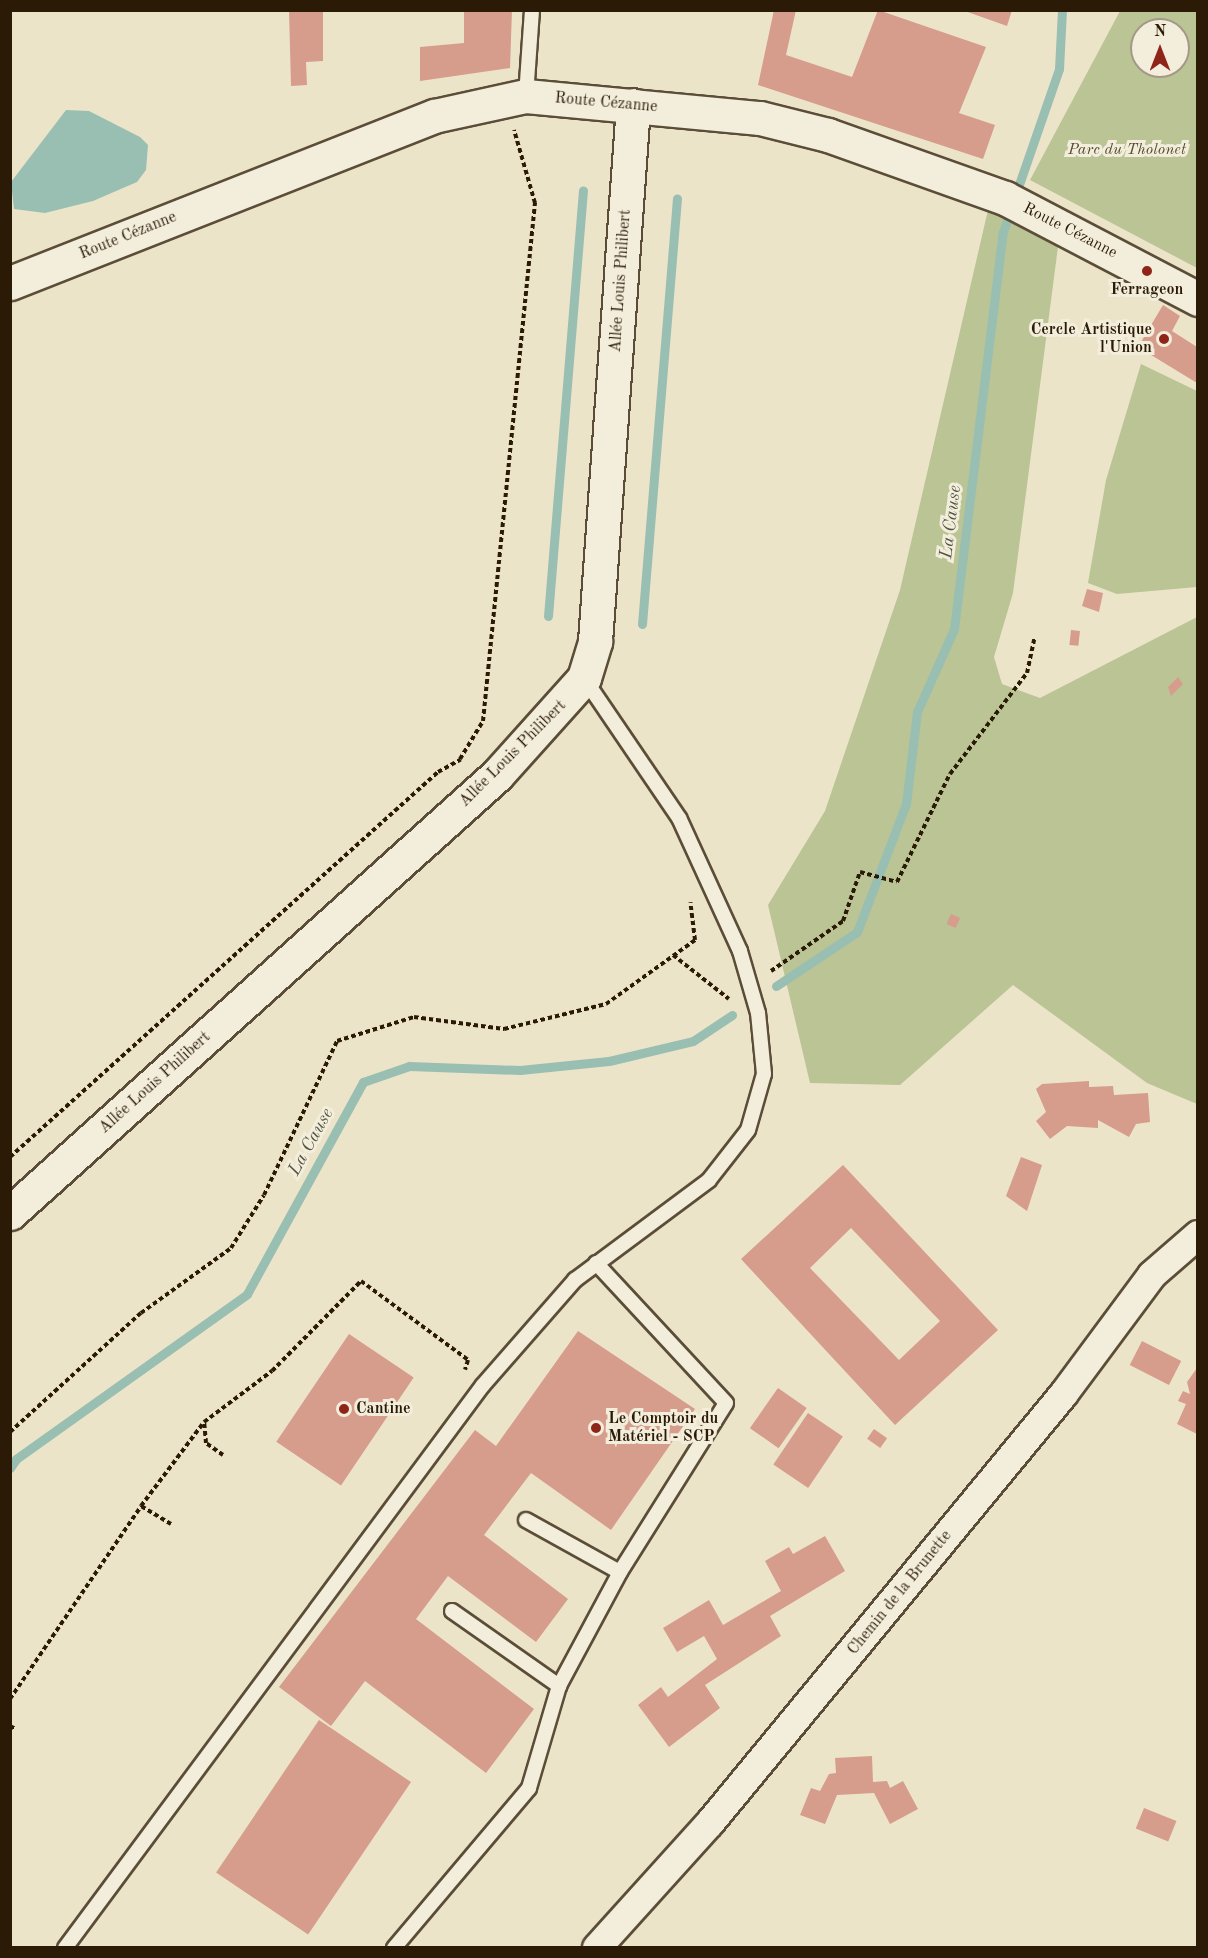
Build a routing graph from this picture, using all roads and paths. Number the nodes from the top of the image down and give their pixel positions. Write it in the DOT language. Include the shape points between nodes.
graph roads {
  1 [pos="532,10"];
  2 [pos="526,96"];
  3 [pos="633,105"];
  4 [pos="513,126"];
  5 [pos="10,283"];
  6 [pos="1197,299"];
  7 [pos="1034,639"];
  8 [pos="584,678"];
  9 [pos="460,759"];
  10 [pos="497,775"];
  11 [pos="690,895"];
  12 [pos="673,955"];
  13 [pos="771,971"];
  14 [pos="729,999"];
  15 [pos="10,1157"];
  16 [pos="10,1213"];
  17 [pos="1197,1235"];
  18 [pos="596,1263"];
  19 [pos="483,1385"];
  20 [pos="204,1422"];
  21 [pos="10,1432"];
  22 [pos="224,1455"];
  23 [pos="141,1506"];
  24 [pos="526,1520"];
  25 [pos="171,1524"];
  26 [pos="621,1572"];
  27 [pos="452,1611"];
  28 [pos="559,1686"];
  29 [pos="10,1699"];
  30 [pos="10,1726"];
  31 [pos="16,1730"];
  32 [pos="65,1947"];
  33 [pos="394,1947"];
  34 [pos="597,1947"];
  1 -- 2 [label="lane"];
  2 -- 3 [label="street, Route Cézanne"];
  2 -- 5 [label="street, Route Cézanne" via="434,116"];
  3 -- 6 [label="street, Route Cézanne" via="789,124 1005,198"];
  3 -- 8 [label="street, Allée Louis Philibert" via="595,641"];
  4 -- 9 [label="path" via="536,203 483,721"];
  7 -- 13 [label="path" via="1027,673 950,774 897,882 860,872 843,921"];
  8 -- 10 [label="street, Allée Louis Philibert"];
  8 -- 18 [label="lane" via="679,818 709,879 755,1002 764,1074 748,1130 729,1159 709,1180"];
  9 -- 10 [label="path" via="478,761"];
  9 -- 15 [label="path" via="438,772"];
  10 -- 16 [label="street, Allée Louis Philibert"];
  11 -- 12 [label="path" via="695,940"];
  12 -- 14 [label="path"];
  12 -- 21 [label="path" via="606,1004 504,1029 414,1017 337,1041 264,1195 231,1248 141,1313"];
  17 -- 34 [label="street, Chemin de la Brunette" via="1152,1275 1064,1395 732,1797"];
  18 -- 19 [label="lane"];
  18 -- 26 [label="lane" via="726,1403"];
  19 -- 20 [label="path" via="464,1371 468,1360 361,1281 272,1371"];
  19 -- 32 [label="lane"];
  20 -- 22 [label="path" via="206,1443"];
  20 -- 23 [label="path"];
  23 -- 25 [label="path"];
  23 -- 29 [label="path"];
  24 -- 26 [label="lane"];
  26 -- 28 [label="lane"];
  27 -- 28 [label="lane"];
  28 -- 33 [label="lane" via="529,1788"];
  30 -- 31 [label="path"];
}
